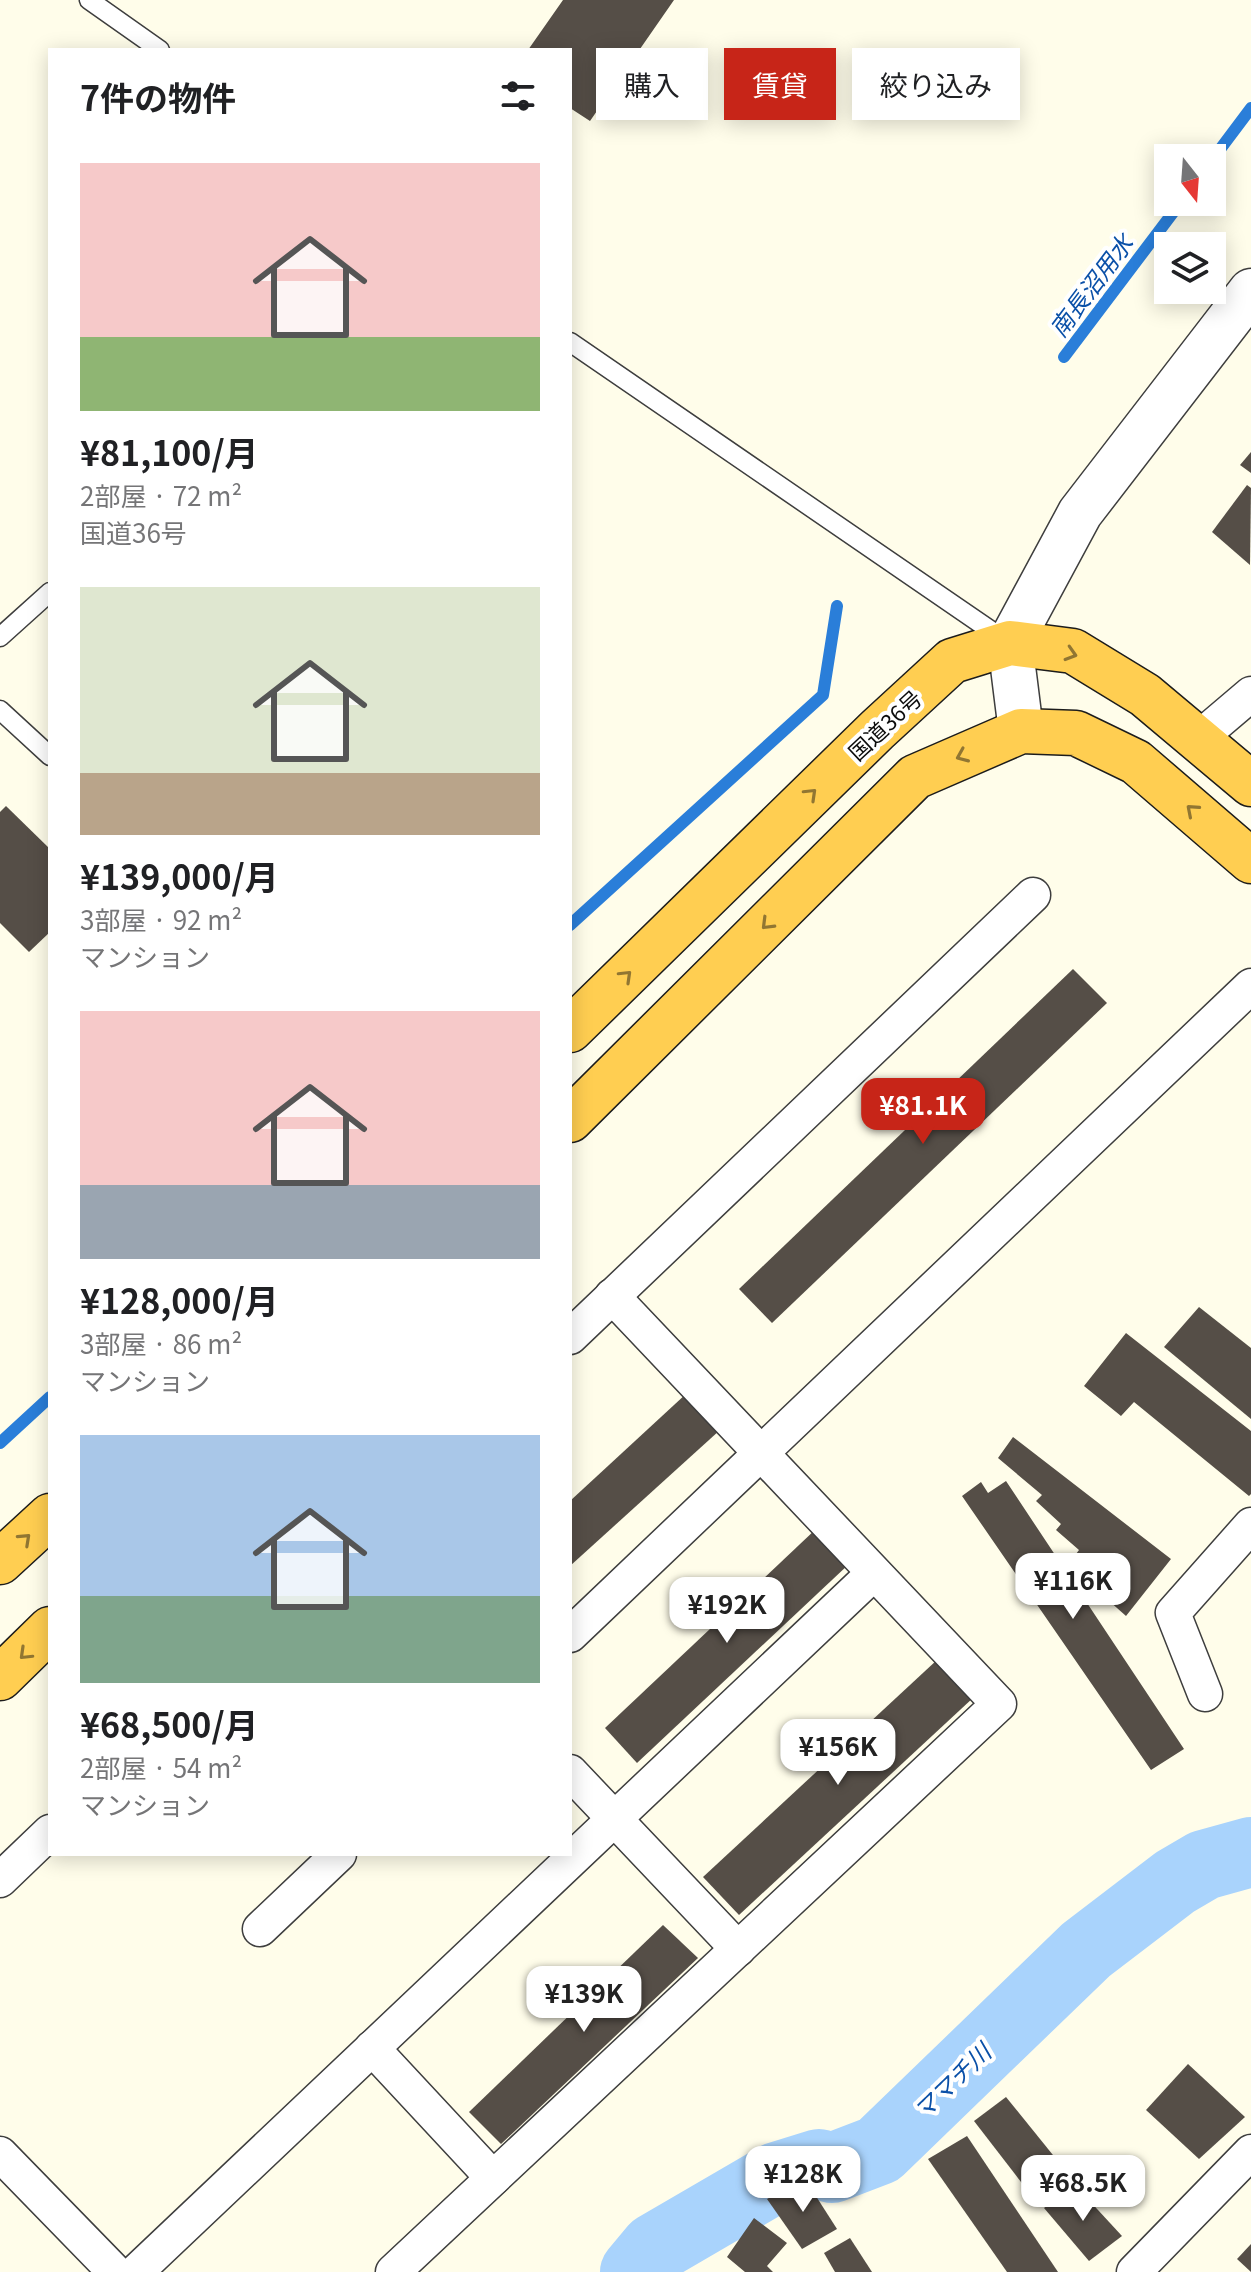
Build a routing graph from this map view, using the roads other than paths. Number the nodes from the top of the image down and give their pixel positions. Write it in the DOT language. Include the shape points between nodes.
graph roads {
  1 [pos="89,0"];
  2 [pos="157,48"];
  3 [pos="1251,291"];
  4 [pos="572,343"];
  5 [pos="48,594"];
  6 [pos="0,637"];
  7 [pos="1010,643"];
  8 [pos="1251,694"];
  9 [pos="0,710"];
  10 [pos="1021,731"];
  11 [pos="1198,739"];
  12 [pos="48,754"];
  13 [pos="1251,784"];
  14 [pos="1251,861"];
  15 [pos="1033,895"];
  16 [pos="1251,986"];
  17 [pos="572,1028"];
  18 [pos="572,1118"];
  19 [pos="612,1296"];
  20 [pos="572,1335"];
  21 [pos="762,1454"];
  22 [pos="48,1518"];
  23 [pos="1251,1525"];
  24 [pos="0,1562"];
  25 [pos="874,1573"];
  26 [pos="48,1631"];
  27 [pos="572,1633"];
  28 [pos="0,1678"];
  29 [pos="1205,1694"];
  30 [pos="572,1774"];
  31 [pos="613,1819"];
  32 [pos="48,1834"];
  33 [pos="337,1856"];
  34 [pos="0,1880"];
  35 [pos="260,1929"];
  36 [pos="738,1949"];
  37 [pos="372,2048"];
  38 [pos="1251,2152"];
  39 [pos="0,2154"];
  40 [pos="493,2178"];
  41 [pos="118,2271"];
  42 [pos="393,2272"];
  43 [pos="1134,2272"];
  1 -- 2 [label="lane"];
  3 -- 7 [label="street" via="1080,513"];
  4 -- 7 [label="lane"];
  5 -- 6 [label="lane"];
  7 -- 10 [label="street"];
  7 -- 11 [label="highway, 国道36号, one-way" via="1073,651 1145,695"];
  17 -- 7 [label="highway, 国道36号, one-way" via="952,661"];
  8 -- 11 [label="street"];
  9 -- 12 [label="lane"];
  14 -- 10 [label="highway, one-way" via="1136,762 1076,733"];
  10 -- 18 [label="highway, one-way" via="915,777"];
  11 -- 13 [label="highway, 国道36号"];
  15 -- 19 [label="street"];
  16 -- 21 [label="street"];
  19 -- 20 [label="street"];
  19 -- 21 [label="street"];
  21 -- 25 [label="street"];
  21 -- 27 [label="street"];
  24 -- 22 [label="highway, one-way"];
  23 -- 29 [label="street" via="1173,1613"];
  25 -- 31 [label="street"];
  25 -- 36 [label="street" via="999,1704"];
  26 -- 28 [label="highway, one-way"];
  30 -- 31 [label="street"];
  31 -- 36 [label="street"];
  31 -- 37 [label="street"];
  32 -- 34 [label="street"];
  33 -- 35 [label="street"];
  36 -- 40 [label="street"];
  37 -- 40 [label="street"];
  37 -- 41 [label="street"];
  38 -- 43 [label="street"];
  39 -- 41 [label="street"];
  40 -- 42 [label="street"];
}
